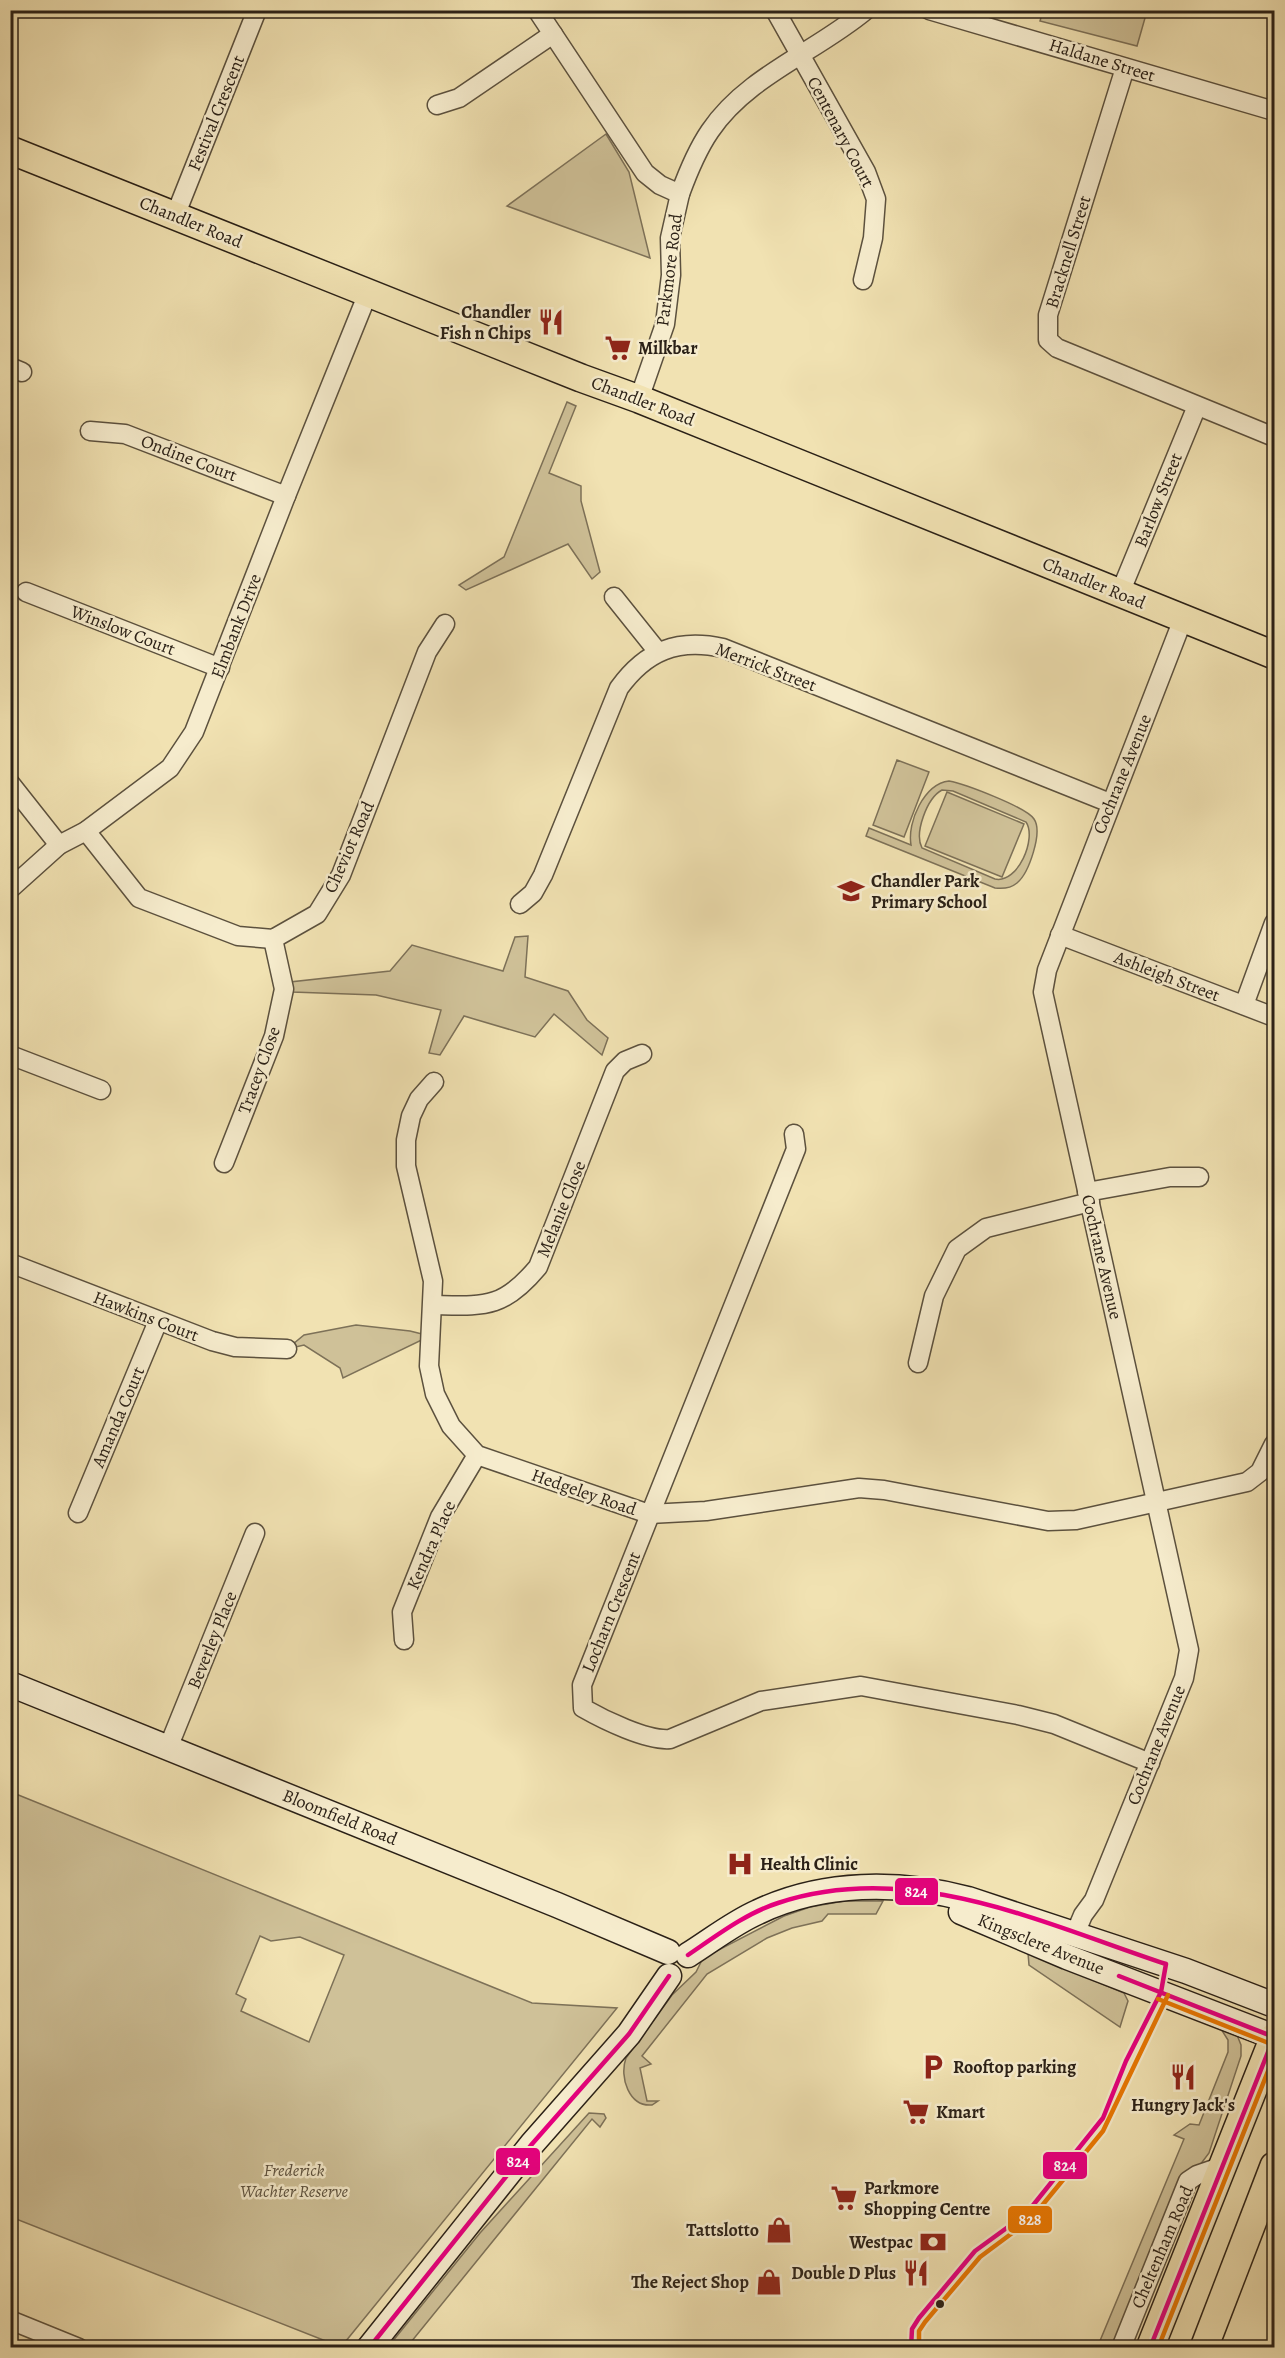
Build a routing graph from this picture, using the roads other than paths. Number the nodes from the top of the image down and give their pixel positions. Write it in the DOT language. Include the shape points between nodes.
graph roads {
  1 [pos="257,10"];
  2 [pos="537,10"];
  3 [pos="775,10"];
  4 [pos="866,10"];
  5 [pos="929,10"];
  6 [pos="553,34"];
  7 [pos="801,57"];
  8 [pos="1125,68"];
  9 [pos="437,105"];
  10 [pos="1275,111"];
  11 [pos="10,150"];
  12 [pos="680,194"];
  13 [pos="175,216"];
  14 [pos="863,280"];
  15 [pos="368,293"];
  16 [pos="639,399"];
  17 [pos="1197,406"];
  18 [pos="90,431"];
  19 [pos="1275,436"];
  20 [pos="286,496"];
  21 [pos="26,592"];
  22 [pos="1120,593"];
  23 [pos="614,597"];
  24 [pos="1183,619"];
  25 [pos="445,624"];
  26 [pos="658,652"];
  27 [pos="1275,655"];
  28 [pos="220,668"];
  29 [pos="10,783"];
  30 [pos="1110,802"];
  31 [pos="86,831"];
  32 [pos="59,845"];
  33 [pos="10,889"];
  34 [pos="520,904"];
  35 [pos="1275,923"];
  36 [pos="1060,934"];
  37 [pos="273,939"];
  38 [pos="1244,1005"];
  39 [pos="1275,1017"];
  40 [pos="10,1054"];
  41 [pos="642,1054"];
  42 [pos="434,1082"];
  43 [pos="101,1090"];
  44 [pos="794,1134"];
  45 [pos="224,1163"];
  46 [pos="1199,1177"];
  47 [pos="1088,1197"];
  48 [pos="10,1263"];
  49 [pos="434,1305"];
  50 [pos="158,1321"];
  51 [pos="286,1349"];
  52 [pos="918,1363"];
  53 [pos="1275,1444"];
  54 [pos="477,1455"];
  55 [pos="1158,1503"];
  56 [pos="78,1513"];
  57 [pos="649,1515"];
  58 [pos="255,1533"];
  59 [pos="404,1640"];
  60 [pos="10,1684"];
  61 [pos="168,1748"];
  62 [pos="1150,1763"];
  63 [pos="1077,1943"];
  64 [pos="675,1961"];
  65 [pos="1166,1964"];
  66 [pos="1154,1990"];
  67 [pos="1275,2005"];
  68 [pos="1274,2037"];
  69 [pos="1223,2166"];
  70 [pos="1275,2166"];
  71 [pos="10,2320"];
  72 [pos="79,2348"];
  73 [pos="369,2348"];
  74 [pos="1121,2348"];
  75 [pos="1150,2348"];
  76 [pos="1204,2348"];
  1 -- 13 [label="street, Festival Crescent"];
  2 -- 6 [label="street, Parkmore Road"];
  3 -- 7 [label="street, Centenary Court"];
  4 -- 7 [label="street"];
  5 -- 8 [label="street, Haldane Street"];
  6 -- 9 [label="street" via="459,98"];
  6 -- 12 [label="street, Parkmore Road" via="645,173"];
  7 -- 12 [label="street" via="752,87 729,108 710,131"];
  7 -- 14 [label="street, Centenary Court" via="866,172 876,199 873,238"];
  8 -- 10 [label="street, Haldane Street"];
  8 -- 17 [label="street, Bracknell Street" via="1048,315 1048,340 1057,348"];
  11 -- 13 [label="main road, Chandler Road"];
  12 -- 16 [label="street, Parkmore Road" via="670,238 671,275 665,324"];
  13 -- 15 [label="main road, Chandler Road"];
  15 -- 16 [label="main road, Chandler Road"];
  15 -- 20 [label="street, Elmbank Drive"];
  16 -- 22 [label="main road, Chandler Road"];
  17 -- 19 [label="street, Bracknell Street"];
  17 -- 22 [label="street, Barlow Street"];
  18 -- 20 [label="street, Ondine Court" via="125,434"];
  20 -- 28 [label="street, Elmbank Drive"];
  21 -- 28 [label="street, Winslow Court"];
  22 -- 24 [label="main road, Chandler Road"];
  23 -- 26 [label="street"];
  24 -- 27 [label="main road, Chandler Road"];
  24 -- 30 [label="street, Cochrane Avenue"];
  25 -- 37 [label="street, Cheviot Road" via="427,652 341,875 317,914"];
  26 -- 30 [label="street, Merrick Street" via="678,645 723,648"];
  26 -- 34 [label="street, Merrick Street" via="634,668 619,688 543,875"];
  28 -- 31 [label="street, Elmbank Drive" via="194,732 170,768"];
  29 -- 32 [label="street"];
  30 -- 36 [label="street, Cochrane Avenue"];
  31 -- 32 [label="street, Elmbank Drive"];
  31 -- 37 [label="street" via="139,898 238,936"];
  32 -- 33 [label="street, Elmbank Drive"];
  35 -- 38 [label="street"];
  36 -- 38 [label="street, Ashleigh Street"];
  36 -- 47 [label="street, Cochrane Avenue" via="1043,992"];
  37 -- 45 [label="street, Tracey Close" via="284,990 274,1035"];
  38 -- 39 [label="street, Ashleigh Street"];
  40 -- 43 [label="street"];
  41 -- 49 [label="street, Melanie Close" via="625,1061 615,1071 538,1267 522,1286 502,1300 477,1306"];
  42 -- 49 [label="street, Hedgeley Road" via="419,1099 406,1140 406,1166 429,1258"];
  44 -- 57 [label="street, Locharn Crescent" via="795,1149"];
  46 -- 47 [label="street" via="1170,1177"];
  47 -- 52 [label="street" via="986,1228 957,1249 934,1296"];
  47 -- 55 [label="street, Cochrane Avenue"];
  48 -- 50 [label="street, Hawkins Court"];
  49 -- 54 [label="street, Hedgeley Road" via="429,1366 435,1394 451,1426"];
  50 -- 51 [label="street, Hawkins Court" via="235,1347"];
  50 -- 56 [label="street, Amanda Court"];
  53 -- 55 [label="street, Hedgeley Road" via="1260,1472 1247,1482"];
  54 -- 57 [label="street, Hedgeley Road"];
  54 -- 59 [label="street, Kendra Place" via="440,1517 402,1612"];
  55 -- 57 [label="street, Hedgeley Road" via="1076,1520 1047,1521 860,1488 706,1512"];
  55 -- 62 [label="street, Cochrane Avenue" via="1189,1650 1184,1677"];
  57 -- 62 [label="street, Locharn Crescent" via="582,1685 583,1708 594,1714 660,1740 670,1739 761,1701 861,1686 1054,1724"];
  58 -- 61 [label="street, Beverley Place"];
  60 -- 61 [label="main road, Bloomfield Road"];
  61 -- 64 [label="main road, Bloomfield Road" via="557,1905"];
  62 -- 63 [label="street, Cochrane Avenue" via="1094,1899 1093,1925"];
  63 -- 64 [label="main road, Kingsclere Avenue" via="909,1889 848,1887 799,1896 756,1913"];
  63 -- 65 [label="main road, Kingsclere Avenue"];
  63 -- 66 [label="main road, Kingsclere Avenue"];
  64 -- 73 [label="main road, Kingsclere Avenue" via="629,2034 532,2144"];
  65 -- 66 [label="main road"];
  65 -- 67 [label="main road, Kingsclere Avenue"];
  66 -- 68 [label="main road, Kingsclere Avenue"];
  68 -- 69 [label="main road, Cheltenham Road"];
  69 -- 74 [label="street, Cheltenham Road" via="1194,2176 1186,2185"];
  69 -- 75 [label="main road, Cheltenham Road"];
  70 -- 76 [label="main road"];
  71 -- 72 [label="street"];
}
